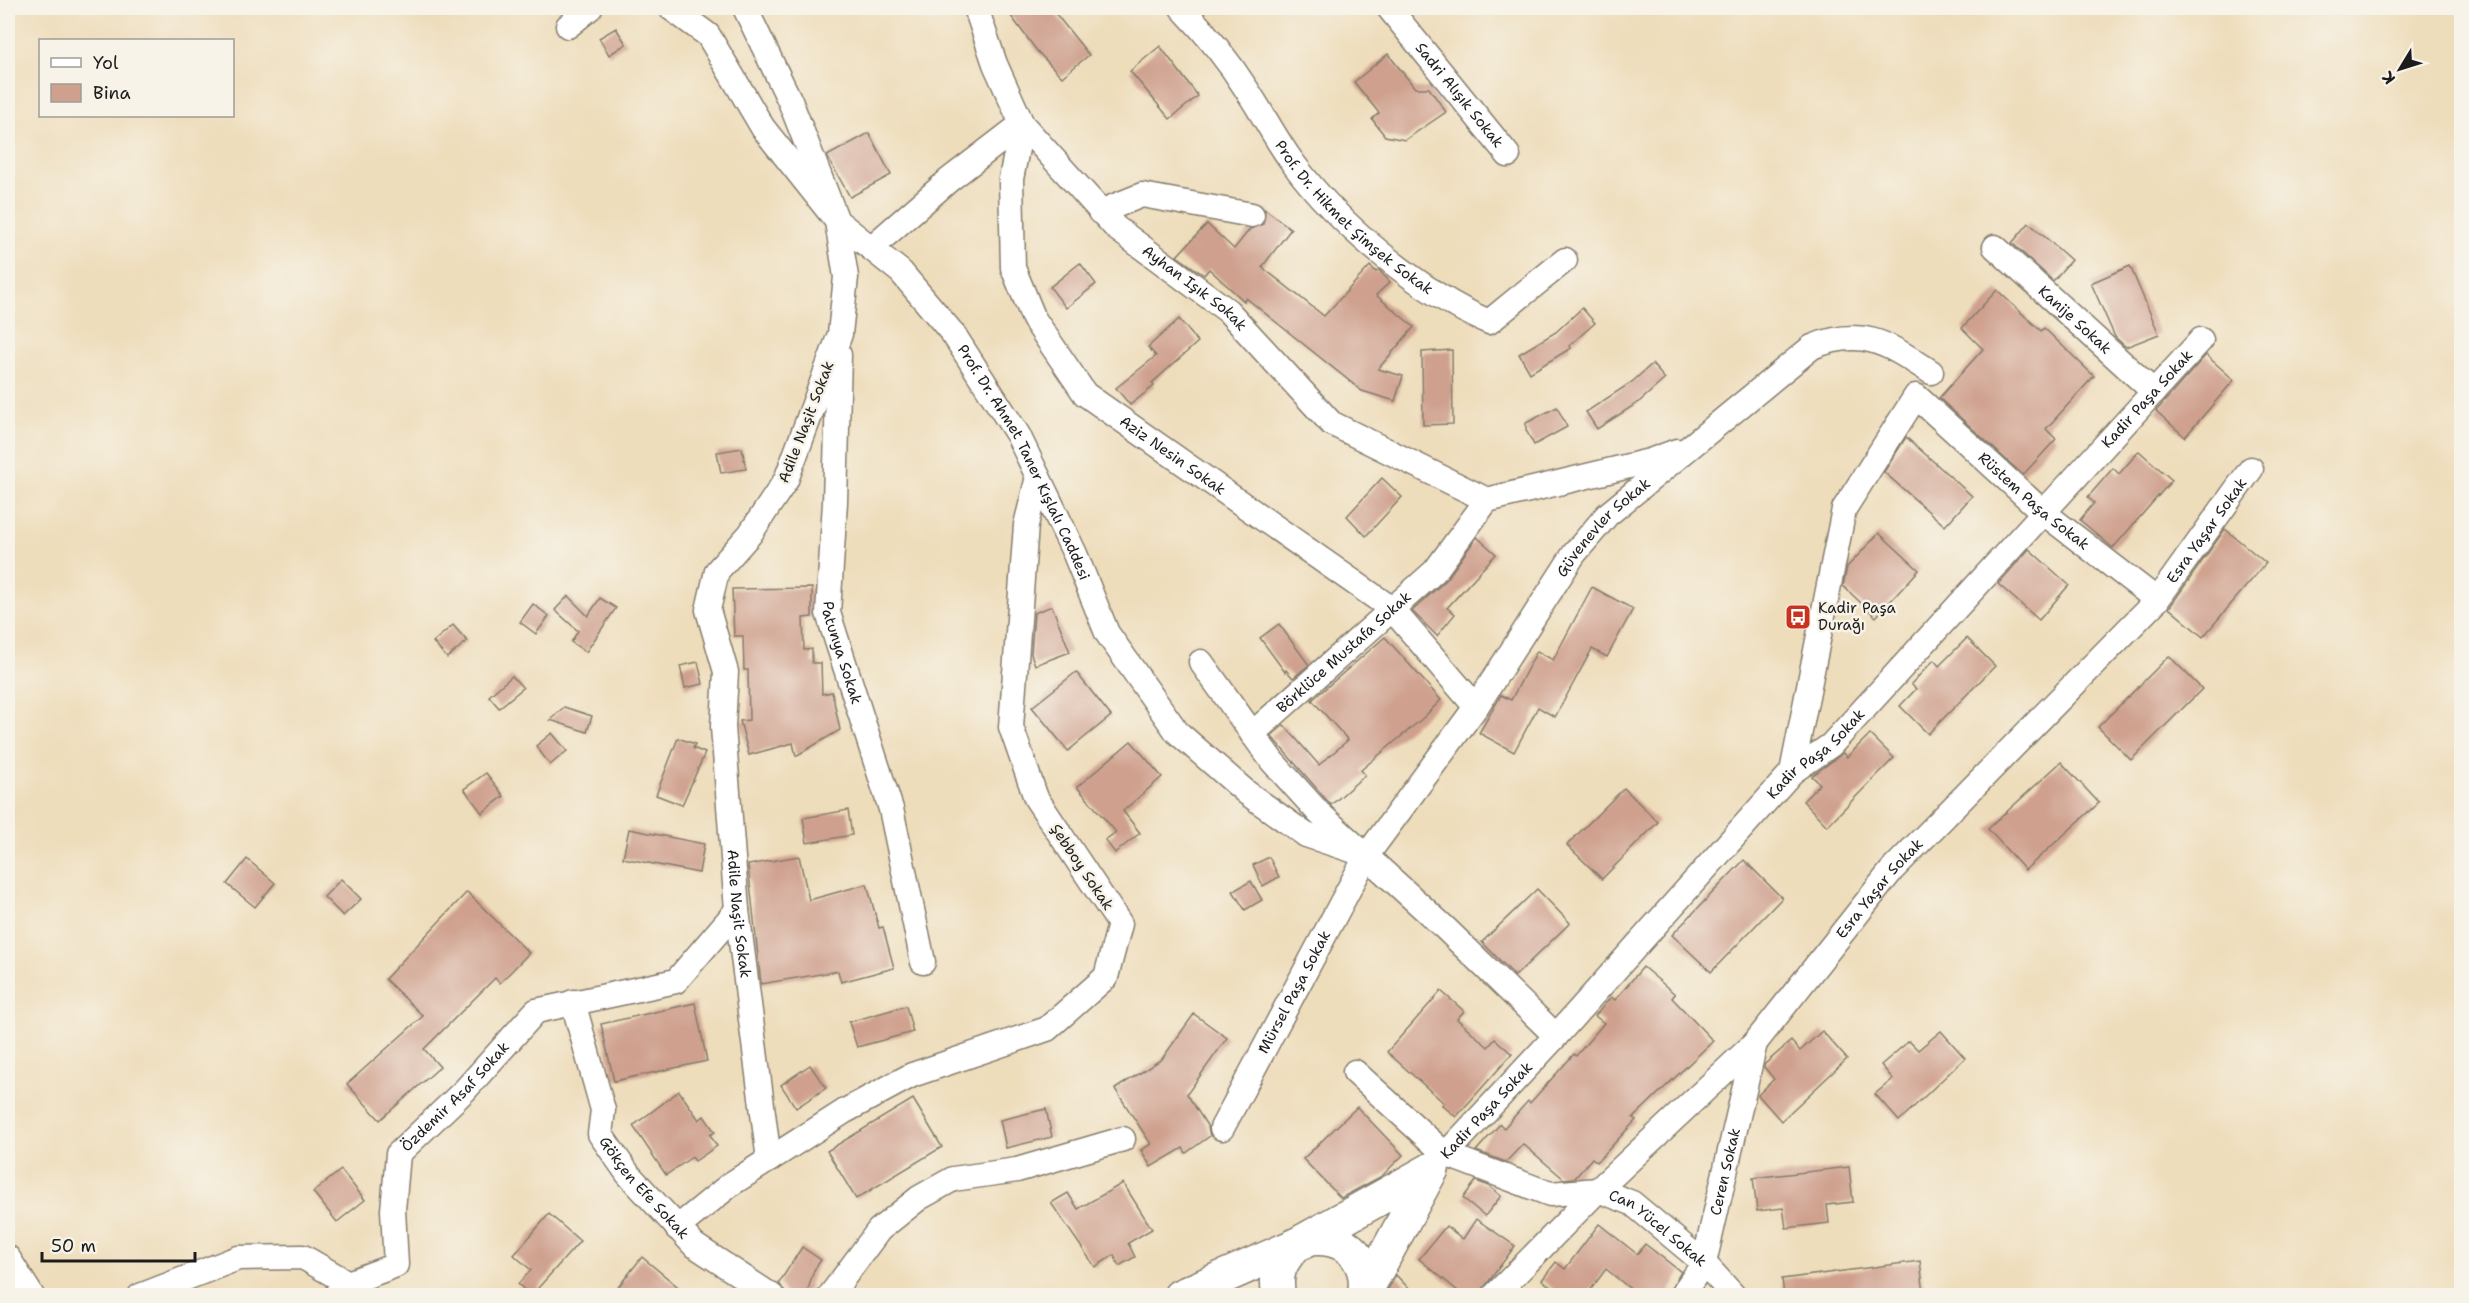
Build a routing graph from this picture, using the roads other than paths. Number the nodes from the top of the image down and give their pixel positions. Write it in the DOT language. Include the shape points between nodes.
graph roads {
  1 [pos="590,8"];
  2 [pos="671,8"];
  3 [pos="745,8"];
  4 [pos="976,8"];
  5 [pos="1182,8"];
  6 [pos="1389,8"];
  7 [pos="568,27"];
  8 [pos="1022,124"];
  9 [pos="1508,155"];
  10 [pos="1100,212"];
  11 [pos="1252,215"];
  12 [pos="837,221"];
  13 [pos="1995,247"];
  14 [pos="871,248"];
  15 [pos="1565,260"];
  16 [pos="840,334"];
  17 [pos="2201,340"];
  18 [pos="1930,372"];
  19 [pos="2154,392"];
  20 [pos="1696,444"];
  21 [pos="2251,469"];
  22 [pos="1038,477"];
  23 [pos="1488,500"];
  24 [pos="2044,513"];
  25 [pos="2157,600"];
  26 [pos="1392,609"];
  27 [pos="1201,662"];
  28 [pos="1476,707"];
  29 [pos="1252,734"];
  30 [pos="1791,772"];
  31 [pos="1367,855"];
  32 [pos="737,910"];
  33 [pos="923,962"];
  34 [pos="573,1002"];
  35 [pos="1556,1036"];
  36 [pos="1755,1043"];
  37 [pos="1355,1072"];
  38 [pos="1222,1128"];
  39 [pos="1123,1139"];
  40 [pos="769,1160"];
  41 [pos="1438,1162"];
  42 [pos="1598,1190"];
  43 [pos="677,1228"];
  44 [pos="1296,1245"];
  45 [pos="8,1258"];
  46 [pos="1704,1263"];
  47 [pos="341,1289"];
  48 [pos="1187,1293"];
  49 [pos="1365,1293"];
  50 [pos="32,1296"];
  51 [pos="140,1296"];
  52 [pos="772,1296"];
  53 [pos="830,1296"];
  54 [pos="1246,1296"];
  55 [pos="1279,1296"];
  56 [pos="1494,1296"];
  57 [pos="1681,1296"];
  58 [pos="1734,1296"];
  1 -- 7 [label="street"];
  2 -- 12 [label="street, Adile Naşit Sokak" via="708,35 763,128"];
  3 -- 12 [label="street" via="790,101"];
  4 -- 8 [label="street, Ayhan Işık Sokak"];
  5 -- 15 [label="street, Prof. Dr. Hikmet Şimşek Sokak" via="1208,34 1246,87 1293,163 1351,229 1469,314 1488,322"];
  6 -- 9 [label="street, Sadri Alışık Sokak"];
  8 -- 10 [label="street, Ayhan Işık Sokak"];
  8 -- 14 [label="street" via="949,180"];
  8 -- 26 [label="street, Aziz Nesin Sokak" via="1011,179 1013,268 1034,319 1085,394"];
  10 -- 11 [label="street" via="1142,195"];
  10 -- 23 [label="street, Ayhan Işık Sokak" via="1228,311 1331,423"];
  12 -- 14 [label="street, Prof. Dr. Ahmet Taner Kışlalı Caddesi"];
  12 -- 16 [label="street, Adile Naşit Sokak" via="846,277"];
  13 -- 19 [label="street, Kanije Sokak"];
  14 -- 22 [label="street, Prof. Dr. Ahmet Taner Kışlalı Caddesi" via="901,272 954,335 1018,435"];
  16 -- 32 [label="street, Adile Naşit Sokak" via="786,480 750,534 717,571 708,610 726,672 723,727"];
  16 -- 33 [label="street, Patunya Sokak" via="828,614 891,809"];
  17 -- 19 [label="street, Kadir Paşa Sokak"];
  18 -- 20 [label="street, Güvenevler Sokak" via="1888,344 1873,339 1832,338 1789,364"];
  19 -- 24 [label="street, Kadir Paşa Sokak"];
  20 -- 23 [label="street" via="1650,461"];
  20 -- 28 [label="street, Güvenevler Sokak" via="1607,515 1574,554"];
  21 -- 25 [label="street, Esra Yaşar Sokak"];
  22 -- 31 [label="street, Prof. Dr. Ahmet Taner Kışlalı Caddesi" via="1107,633 1177,732 1247,793 1306,835"];
  22 -- 40 [label="street, Şebboy Sokak" via="1026,525 1011,727 1036,798 1120,924 1106,977 1047,1029 912,1075 845,1111"];
  23 -- 26 [label="street, Börklüce Mustafa Sokak" via="1435,571"];
  24 -- 25 [label="street, Rüstem Paşa Sokak"];
  24 -- 30 [label="street, Kadir Paşa Sokak" via="1831,744"];
  24 -- 30 [label="street, Rüstem Paşa Sokak" via="1916,396 1844,509"];
  25 -- 36 [label="street, Esra Yaşar Sokak" via="1892,870"];
  26 -- 28 [label="street, Aziz Nesin Sokak"];
  26 -- 29 [label="street, Börklüce Mustafa Sokak"];
  27 -- 29 [label="street"];
  28 -- 31 [label="street, Güvenevler Sokak"];
  29 -- 31 [label="street, Prof. Dr. Ahmet Taner Kışlalı Caddesi" via="1319,813"];
  30 -- 35 [label="street, Kadir Paşa Sokak"];
  31 -- 35 [label="street, Prof. Dr. Ahmet Taner Kışlalı Caddesi"];
  31 -- 38 [label="street, Mürsel Paşa Sokak"];
  32 -- 34 [label="street" via="676,981"];
  32 -- 40 [label="street, Adile Naşit Sokak"];
  34 -- 43 [label="street, Gökçen Efe Sokak" via="603,1110 600,1134 628,1174"];
  34 -- 47 [label="street, Özdemir Asaf Sokak" via="536,1011 465,1090 398,1154 393,1210 396,1266"];
  35 -- 41 [label="street, Kadir Paşa Sokak"];
  36 -- 42 [label="street, Esra Yaşar Sokak"];
  36 -- 46 [label="street, Ceren Sokak"];
  37 -- 41 [label="street, Can Yücel Sokak"];
  39 -- 53 [label="street" via="1017,1170 953,1179 919,1198 879,1230"];
  40 -- 43 [label="street, Şebboy Sokak" via="731,1184"];
  41 -- 42 [label="street, Can Yücel Sokak" via="1550,1194"];
  41 -- 44 [label="street, Kadir Paşa Sokak"];
  41 -- 49 [label="street, Kadir Paşa Sokak"];
  42 -- 46 [label="street, Can Yücel Sokak" via="1632,1203"];
  42 -- 56 [label="street, Esra Yaşar Sokak"];
  43 -- 52 [label="street, Gökçen Efe Sokak" via="694,1245"];
  44 -- 48 [label="street"];
  44 -- 49 [label="street" via="1324,1238 1350,1249 1365,1273"];
  44 -- 55 [label="street" via="1278,1269"];
  45 -- 50 [label="street"];
  46 -- 57 [label="street, Ceren Sokak"];
  46 -- 58 [label="street, Can Yücel Sokak"];
  47 -- 51 [label="street" via="303,1257 238,1258"];
  48 -- 54 [label="street"];
}
